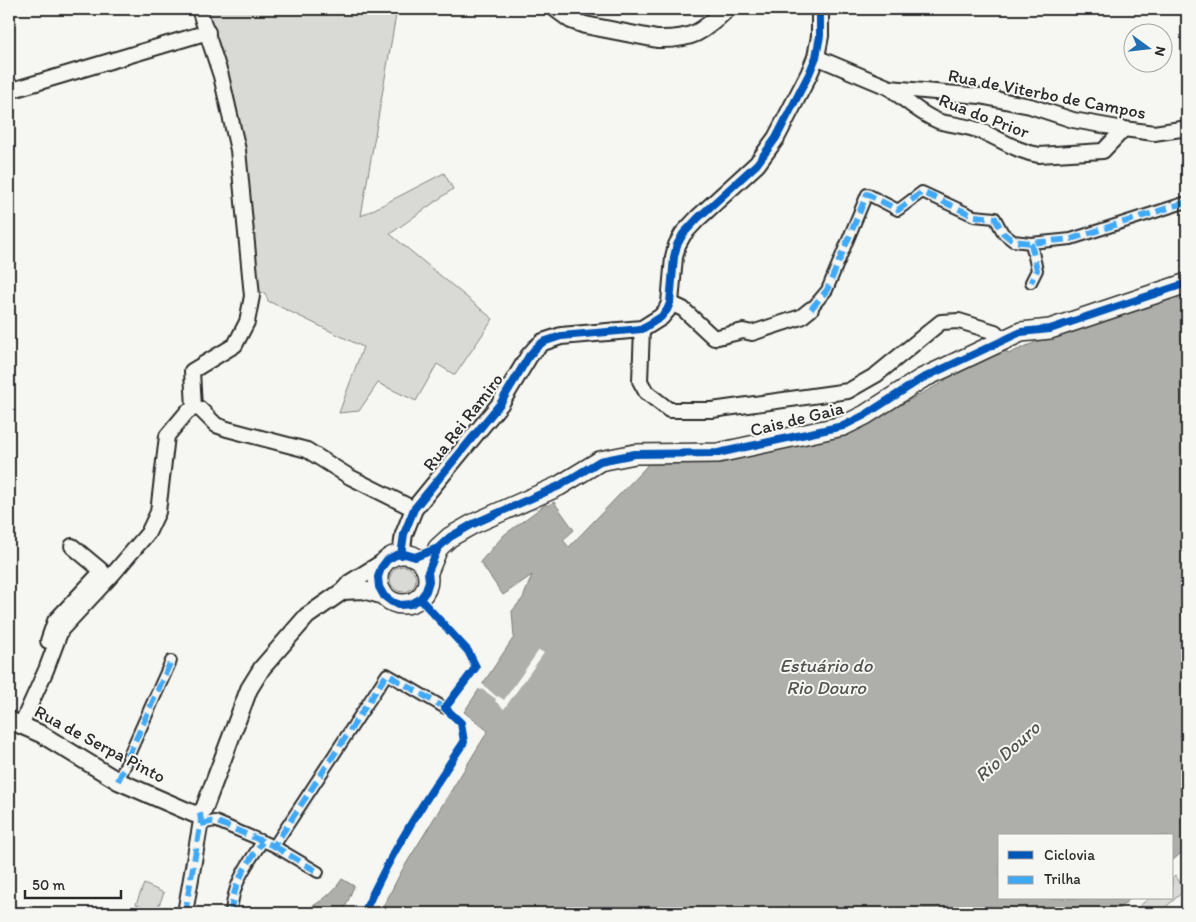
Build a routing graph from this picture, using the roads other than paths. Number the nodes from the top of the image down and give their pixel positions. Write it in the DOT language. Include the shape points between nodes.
graph roads {
  1 [pos="199,9"];
  2 [pos="556,9"];
  3 [pos="727,9"];
  4 [pos="820,9"];
  5 [pos="208,32"];
  6 [pos="816,57"];
  7 [pos="890,88"];
  8 [pos="9,91"];
  9 [pos="1185,127"];
  10 [pos="1124,130"];
  11 [pos="1187,202"];
  12 [pos="1031,243"];
  13 [pos="1031,282"];
  14 [pos="1187,283"];
  15 [pos="670,303"];
  16 [pos="811,309"];
  17 [pos="642,328"];
  18 [pos="1003,340"];
  19 [pos="194,408"];
  20 [pos="414,509"];
  21 [pos="72,546"];
  22 [pos="438,548"];
  23 [pos="401,557"];
  24 [pos="428,572"];
  25 [pos="343,591"];
  26 [pos="384,596"];
  27 [pos="171,661"];
  28 [pos="46,670"];
  29 [pos="445,708"];
  30 [pos="15,722"];
  31 [pos="118,780"];
  32 [pos="200,818"];
  33 [pos="262,842"];
  34 [pos="274,846"];
  35 [pos="318,872"];
  36 [pos="184,913"];
  37 [pos="230,913"];
  1 -- 5 [label="street"];
  2 -- 3 [label="street" via="585,25 657,39 681,38 701,32"];
  4 -- 6 [label="street"];
  5 -- 8 [label="street"];
  5 -- 19 [label="street" via="238,150 252,296 247,322 235,345 192,371"];
  6 -- 7 [label="street, Rua de Viterbo de Campos"];
  6 -- 15 [label="street" via="767,152 683,234 674,257"];
  7 -- 10 [label="street, Rua de Viterbo de Campos" via="980,96"];
  7 -- 10 [label="street, Rua do Prior" via="906,102 939,121 981,130 1031,154 1103,151"];
  9 -- 10 [label="street, Rua de Viterbo de Campos" via="1154,133"];
  11 -- 12 [label="street" via="1071,239"];
  12 -- 13 [label="street" via="1037,270"];
  12 -- 16 [label="street" via="1013,241 1002,233 995,218 974,216 922,192 898,210 868,194 827,290"];
  14 -- 18 [label="main road, Cais de Gaia" via="1050,329 1021,332"];
  15 -- 16 [label="street" via="684,309 714,338 752,332 801,317"];
  15 -- 17 [label="street, Rua Rei Ramiro" via="661,317"];
  17 -- 18 [label="street" via="640,381 646,392 669,410 712,410 848,391 876,375 941,322 959,322 995,332"];
  17 -- 20 [label="street, Rua Rei Ramiro" via="561,336 543,342 529,356 500,404"];
  18 -- 22 [label="main road, Cais de Gaia" via="920,379 843,426 718,453 635,454 600,461 558,486 473,524"];
  19 -- 20 [label="street" via="200,409 216,425 307,450 350,477"];
  19 -- 28 [label="street" via="167,436 158,512 148,533 61,630"];
  20 -- 23 [label="street, Rua Rei Ramiro" via="404,534"];
  21 -- 28 [label="street" via="102,571 55,621 40,662"];
  22 -- 23 [label="main road, Cais de Gaia"];
  22 -- 24 [label="main road, Cais de Gaia"];
  23 -- 24 [label="main road" via="423,563"];
  23 -- 25 [label="street" via="350,583"];
  23 -- 26 [label="main road" via="381,568 379,587"];
  24 -- 26 [label="main road" via="426,591 411,604 401,605"];
  25 -- 26 [label="street" via="362,590"];
  25 -- 32 [label="street" via="307,616 258,673"];
  27 -- 31 [label="street"];
  28 -- 30 [label="street"];
  29 -- 34 [label="street" via="386,674"];
  30 -- 31 [label="street, Rua de Serpa Pinto"];
  31 -- 32 [label="street, Rua de Serpa Pinto"];
  32 -- 33 [label="street" via="215,821"];
  32 -- 36 [label="street"];
  33 -- 34 [label="street"];
  33 -- 37 [label="street" via="242,873 232,897"];
  34 -- 35 [label="street"];
}
